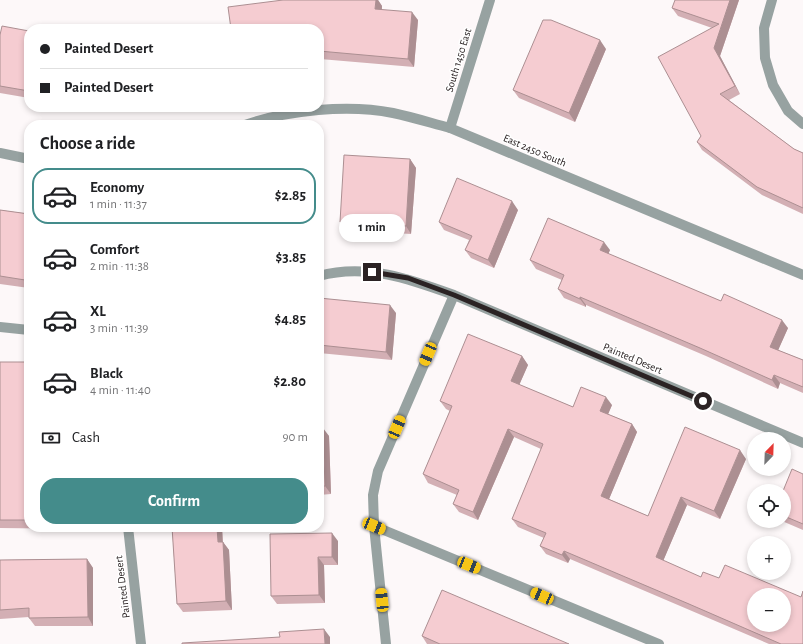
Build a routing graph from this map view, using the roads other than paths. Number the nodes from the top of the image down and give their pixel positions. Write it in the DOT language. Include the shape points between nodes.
graph roads {
  1 [pos="490,0"];
  2 [pos="772,0"];
  3 [pos="324,110"];
  4 [pos="294,112"];
  5 [pos="263,120"];
  6 [pos="803,124"];
  7 [pos="450,128"];
  8 [pos="0,153"];
  9 [pos="24,158"];
  10 [pos="324,275"];
  11 [pos="803,275"];
  12 [pos="454,295"];
  13 [pos="0,327"];
  14 [pos="24,329"];
  15 [pos="803,443"];
  16 [pos="374,526"];
  17 [pos="129,532"];
  18 [pos="141,644"];
  19 [pos="386,644"];
  20 [pos="659,644"];
  1 -- 7 [label="street, South 1450 East"];
  2 -- 6 [label="street" via="764,28 765,58 774,85 788,111"];
  3 -- 7 [label="street, East 2450 South" via="344,109 392,113"];
  4 -- 5 [label="street, East 2450 South"];
  7 -- 11 [label="street, East 2450 South"];
  8 -- 9 [label="street"];
  10 -- 12 [label="street, Painted Desert" via="337,271 372,272 408,278"];
  12 -- 15 [label="street, Painted Desert"];
  12 -- 16 [label="street" via="378,471 373,495"];
  13 -- 14 [label="street"];
  16 -- 19 [label="street"];
  16 -- 20 [label="street"];
  17 -- 18 [label="street, Painted Desert"];
}
